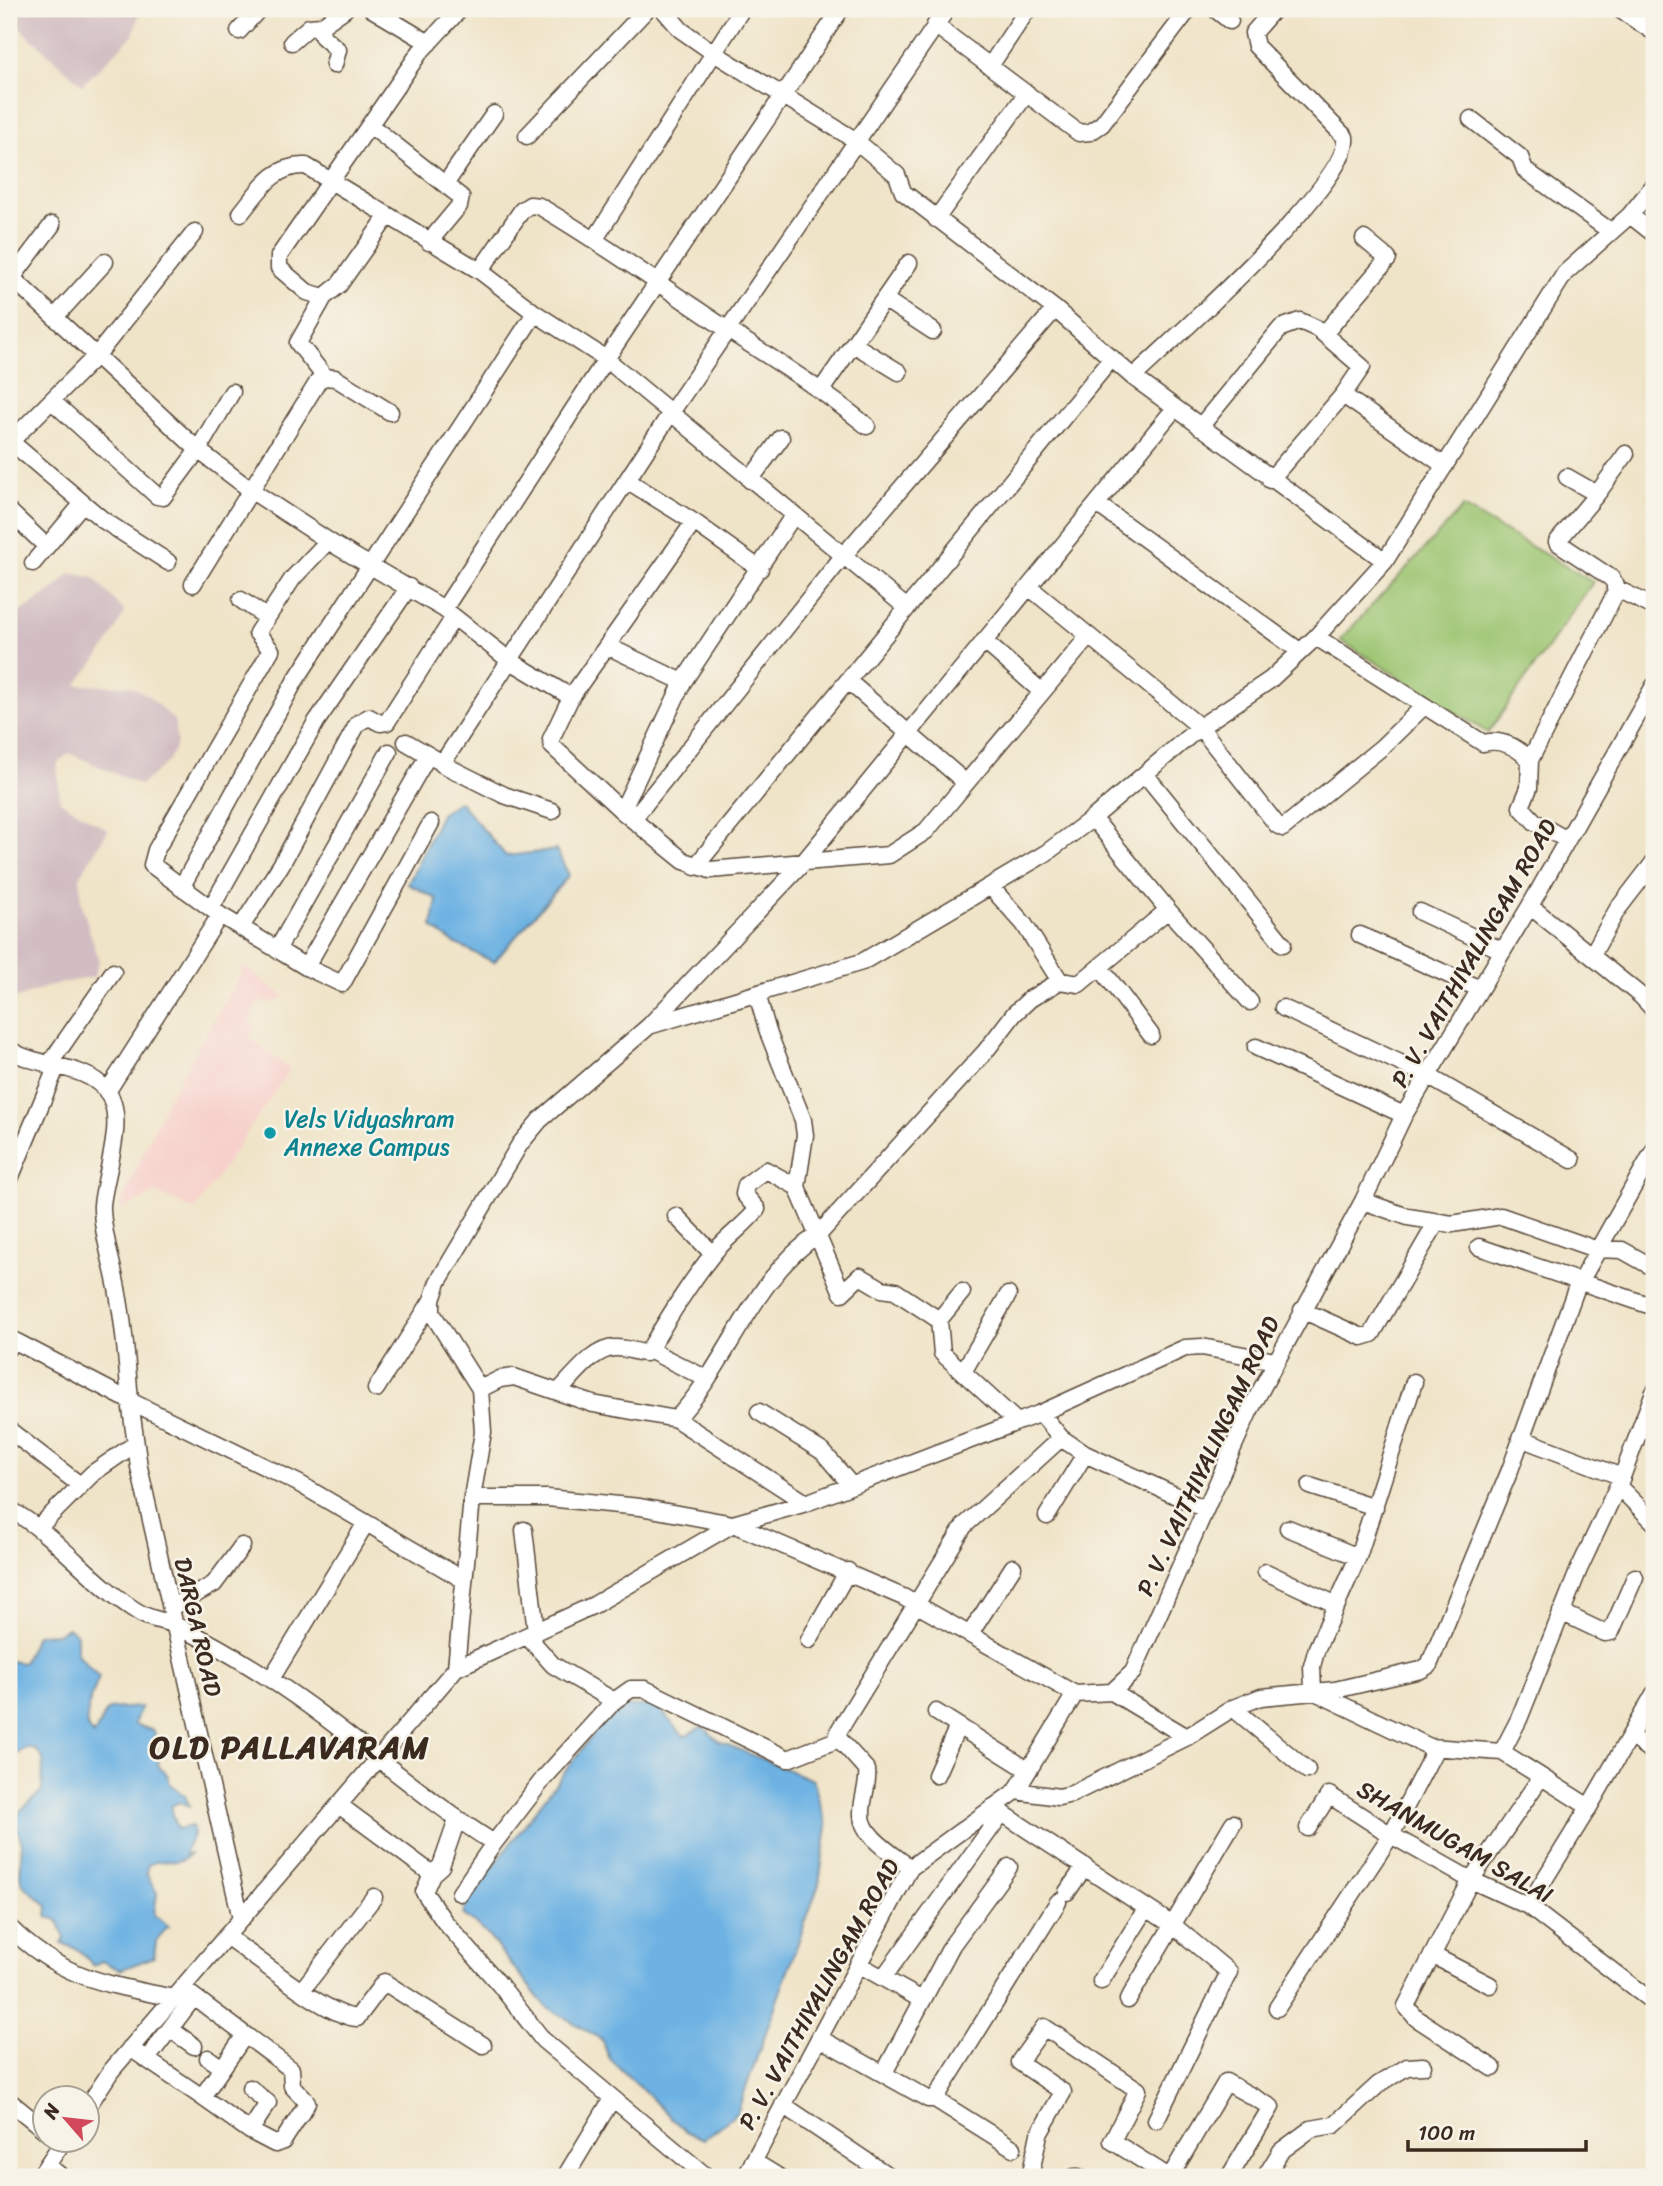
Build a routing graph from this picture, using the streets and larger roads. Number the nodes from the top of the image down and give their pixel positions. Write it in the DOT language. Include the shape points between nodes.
graph roads {
  1 [pos="260,9"];
  2 [pos="345,9"];
  3 [pos="372,9"];
  4 [pos="460,9"];
  5 [pos="647,9"];
  6 [pos="663,9"];
  7 [pos="742,9"];
  8 [pos="841,9"];
  9 [pos="947,9"];
  10 [pos="1028,9"];
  11 [pos="1189,9"];
  12 [pos="1215,9"];
  13 [pos="1274,9"];
  14 [pos="1619,9"];
  15 [pos="1230,21"];
  16 [pos="935,25"];
  17 [pos="321,26"];
  18 [pos="239,31"];
  19 [pos="1654,32"];
  20 [pos="292,42"];
  21 [pos="429,43"];
  22 [pos="713,53"];
  23 [pos="334,65"];
  24 [pos="990,66"];
  25 [pos="1027,93"];
  26 [pos="781,95"];
  27 [pos="494,114"];
  28 [pos="1471,119"];
  29 [pos="370,126"];
  30 [pos="527,136"];
  31 [pos="855,140"];
  32 [pos="332,181"];
  33 [pos="446,183"];
  34 [pos="1654,185"];
  35 [pos="241,213"];
  36 [pos="1630,215"];
  37 [pos="387,217"];
  38 [pos="936,219"];
  39 [pos="52,225"];
  40 [pos="1609,230"];
  41 [pos="195,232"];
  42 [pos="1654,234"];
  43 [pos="595,239"];
  44 [pos="1364,239"];
  45 [pos="429,242"];
  46 [pos="105,262"];
  47 [pos="909,263"];
  48 [pos="480,271"];
  49 [pos="11,276"];
  50 [pos="661,281"];
  51 [pos="324,297"];
  52 [pos="884,299"];
  53 [pos="1055,310"];
  54 [pos="535,313"];
  55 [pos="55,317"];
  56 [pos="729,331"];
  57 [pos="933,331"];
  58 [pos="1324,334"];
  59 [pos="853,344"];
  60 [pos="97,355"];
  61 [pos="1112,358"];
  62 [pos="606,359"];
  63 [pos="900,372"];
  64 [pos="326,377"];
  65 [pos="1133,377"];
  66 [pos="822,389"];
  67 [pos="232,391"];
  68 [pos="1343,395"];
  69 [pos="52,401"];
  70 [pos="1175,408"];
  71 [pos="390,412"];
  72 [pos="670,414"];
  73 [pos="867,426"];
  74 [pos="1200,427"];
  75 [pos="780,438"];
  76 [pos="10,442"];
  77 [pos="198,450"];
  78 [pos="1626,454"];
  79 [pos="1444,466"];
  80 [pos="1567,477"];
  81 [pos="750,480"];
  82 [pos="1270,480"];
  83 [pos="628,481"];
  84 [pos="252,491"];
  85 [pos="1597,494"];
  86 [pos="83,503"];
  87 [pos="1097,503"];
  88 [pos="9,511"];
  89 [pos="793,516"];
  90 [pos="694,522"];
  91 [pos="328,541"];
  92 [pos="46,546"];
  93 [pos="844,555"];
  94 [pos="1385,561"];
  95 [pos="168,562"];
  96 [pos="33,563"];
  97 [pos="368,563"];
  98 [pos="760,569"];
  99 [pos="193,584"];
  100 [pos="409,587"];
  101 [pos="1028,587"];
  102 [pos="1615,588"];
  103 [pos="241,600"];
  104 [pos="1654,607"];
  105 [pos="907,608"];
  106 [pos="449,613"];
  107 [pos="266,617"];
  108 [pos="1089,636"];
  109 [pos="1316,636"];
  110 [pos="984,641"];
  111 [pos="607,646"];
  112 [pos="1298,650"];
  113 [pos="509,660"];
  114 [pos="848,681"];
  115 [pos="683,682"];
  116 [pos="1654,686"];
  117 [pos="1042,692"];
  118 [pos="571,697"];
  119 [pos="1423,707"];
  120 [pos="1200,727"];
  121 [pos="908,734"];
  122 [pos="406,742"];
  123 [pos="388,752"];
  124 [pos="437,760"];
  125 [pos="1530,760"];
  126 [pos="1145,774"];
  127 [pos="966,783"];
  128 [pos="552,811"];
  129 [pos="627,815"];
  130 [pos="1093,818"];
  131 [pos="431,823"];
  132 [pos="1567,840"];
  133 [pos="1654,862"];
  134 [pos="802,864"];
  135 [pos="695,867"];
  136 [pos="990,886"];
  137 [pos="181,888"];
  138 [pos="1530,906"];
  139 [pos="1168,910"];
  140 [pos="216,911"];
  141 [pos="1420,912"];
  142 [pos="241,927"];
  143 [pos="1360,935"];
  144 [pos="1283,944"];
  145 [pos="277,950"];
  146 [pos="1503,951"];
  147 [pos="1592,955"];
  148 [pos="306,967"];
  149 [pos="1100,967"];
  150 [pos="113,972"];
  151 [pos="1060,981"];
  152 [pos="1480,989"];
  153 [pos="757,994"];
  154 [pos="1250,1002"];
  155 [pos="1653,1004"];
  156 [pos="1283,1009"];
  157 [pos="649,1026"];
  158 [pos="1150,1035"];
  159 [pos="1256,1047"];
  160 [pos="9,1049"];
  161 [pos="52,1067"];
  162 [pos="1428,1076"];
  163 [pos="107,1092"];
  164 [pos="1404,1115"];
  165 [pos="1654,1150"];
  166 [pos="1572,1160"];
  167 [pos="9,1181"];
  168 [pos="797,1187"];
  169 [pos="1363,1201"];
  170 [pos="676,1216"];
  171 [pos="1437,1222"];
  172 [pos="818,1234"];
  173 [pos="1479,1247"];
  174 [pos="1595,1249"];
  175 [pos="713,1254"];
  176 [pos="1654,1267"];
  177 [pos="1578,1283"];
  178 [pos="962,1292"];
  179 [pos="1008,1295"];
  180 [pos="432,1300"];
  181 [pos="1654,1307"];
  182 [pos="1302,1310"];
  183 [pos="939,1320"];
  184 [pos="11,1344"];
  185 [pos="649,1350"];
  186 [pos="1275,1361"];
  187 [pos="963,1372"];
  188 [pos="708,1379"];
  189 [pos="1414,1382"];
  190 [pos="376,1389"];
  191 [pos="480,1389"];
  192 [pos="559,1391"];
  193 [pos="1654,1392"];
  194 [pos="130,1401"];
  195 [pos="759,1412"];
  196 [pos="1041,1413"];
  197 [pos="676,1419"];
  198 [pos="1017,1422"];
  199 [pos="9,1430"];
  200 [pos="1061,1438"];
  201 [pos="1521,1438"];
  202 [pos="135,1444"];
  203 [pos="1084,1454"];
  204 [pos="1620,1482"];
  205 [pos="80,1485"];
  206 [pos="851,1485"];
  207 [pos="1310,1486"];
  208 [pos="472,1498"];
  209 [pos="806,1503"];
  210 [pos="1375,1507"];
  211 [pos="1206,1508"];
  212 [pos="9,1509"];
  213 [pos="1047,1516"];
  214 [pos="1654,1522"];
  215 [pos="366,1523"];
  216 [pos="733,1524"];
  217 [pos="38,1528"];
  218 [pos="1288,1528"];
  219 [pos="524,1530"];
  220 [pos="242,1546"];
  221 [pos="1358,1556"];
  222 [pos="1013,1567"];
  223 [pos="848,1571"];
  224 [pos="1266,1572"];
  225 [pos="1635,1577"];
  226 [pos="464,1580"];
  227 [pos="917,1605"];
  228 [pos="1337,1605"];
  229 [pos="171,1608"];
  230 [pos="1561,1612"];
  231 [pos="175,1625"];
  232 [pos="532,1634"];
  233 [pos="970,1634"];
  234 [pos="809,1640"];
  235 [pos="456,1668"];
  236 [pos="271,1679"];
  237 [pos="1313,1691"];
  238 [pos="1112,1692"];
  239 [pos="1075,1694"];
  240 [pos="1654,1694"];
  241 [pos="614,1701"];
  242 [pos="1233,1707"];
  243 [pos="936,1712"];
  244 [pos="958,1726"];
  245 [pos="1630,1736"];
  246 [pos="1187,1737"];
  247 [pos="839,1738"];
  248 [pos="1436,1748"];
  249 [pos="1502,1752"];
  250 [pos="1654,1753"];
  251 [pos="377,1760"];
  252 [pos="1028,1770"];
  253 [pos="1307,1770"];
  254 [pos="936,1775"];
  255 [pos="1541,1777"];
  256 [pos="1016,1791"];
  257 [pos="339,1805"];
  258 [pos="1589,1807"];
  259 [pos="998,1810"];
  260 [pos="457,1820"];
  261 [pos="1233,1823"];
  262 [pos="1308,1828"];
  263 [pos="1391,1835"];
  264 [pos="494,1843"];
  265 [pos="1085,1866"];
  266 [pos="1009,1867"];
  267 [pos="911,1868"];
  268 [pos="432,1874"];
  269 [pos="1471,1880"];
  270 [pos="460,1893"];
  271 [pos="374,1897"];
  272 [pos="1528,1906"];
  273 [pos="1146,1909"];
  274 [pos="241,1919"];
  275 [pos="1174,1926"];
  276 [pos="9,1927"];
  277 [pos="226,1936"];
  278 [pos="1432,1955"];
  279 [pos="858,1964"];
  280 [pos="883,1978"];
  281 [pos="1101,1980"];
  282 [pos="1490,1985"];
  283 [pos="302,1990"];
  284 [pos="183,1994"];
  285 [pos="922,2000"];
  286 [pos="1128,2000"];
  287 [pos="1654,2003"];
  288 [pos="1277,2008"];
  289 [pos="170,2029"];
  290 [pos="245,2035"];
  291 [pos="819,2038"];
  292 [pos="483,2045"];
  293 [pos="194,2046"];
  294 [pos="130,2048"];
  295 [pos="208,2058"];
  296 [pos="147,2059"];
  297 [pos="1423,2066"];
  298 [pos="222,2068"];
  299 [pos="1493,2068"];
  300 [pos="884,2073"];
  301 [pos="102,2087"];
  302 [pos="250,2088"];
  303 [pos="202,2096"];
  304 [pos="612,2099"];
  305 [pos="935,2099"];
  306 [pos="9,2101"];
  307 [pos="783,2105"];
  308 [pos="32,2120"];
  309 [pos="1156,2120"];
  310 [pos="250,2131"];
  311 [pos="1013,2148"];
  312 [pos="54,2154"];
  313 [pos="753,2161"];
  314 [pos="43,2171"];
  315 [pos="1035,2175"];
  316 [pos="62,2177"];
  317 [pos="565,2177"];
  318 [pos="707,2177"];
  319 [pos="745,2177"];
  320 [pos="779,2177"];
  321 [pos="890,2177"];
  322 [pos="1170,2177"];
  323 [pos="1229,2177"];
  324 [pos="1265,2177"];
  1 -- 18 [label="street"];
  2 -- 17 [label="street"];
  3 -- 21 [label="street"];
  4 -- 21 [label="street"];
  5 -- 30 [label="street"];
  6 -- 22 [label="street" via="681,30"];
  7 -- 22 [label="street"];
  8 -- 26 [label="street"];
  9 -- 16 [label="street"];
  10 -- 24 [label="street"];
  11 -- 25 [label="street" via="1102,124 1090,132 1079,133"];
  12 -- 15 [label="street"];
  13 -- 65 [label="street" via="1253,33 1256,47 1345,137 1347,147 1336,168 1289,226"];
  14 -- 19 [label="street"];
  16 -- 24 [label="street"];
  16 -- 31 [label="street"];
  17 -- 20 [label="street" via="309,27"];
  17 -- 23 [label="street" via="322,36 338,50"];
  21 -- 29 [label="street"];
  22 -- 26 [label="street"];
  22 -- 43 [label="street"];
  24 -- 25 [label="street"];
  25 -- 38 [label="street"];
  26 -- 31 [label="street"];
  26 -- 50 [label="street"];
  27 -- 33 [label="street"];
  28 -- 40 [label="street" via="1520,157 1525,170"];
  29 -- 32 [label="street"];
  29 -- 33 [label="street"];
  31 -- 38 [label="street" via="897,175 903,192"];
  31 -- 56 [label="street"];
  32 -- 35 [label="street" via="306,166 292,165 272,175"];
  32 -- 37 [label="street"];
  32 -- 51 [label="street" via="277,261 307,292"];
  33 -- 45 [label="street" via="461,202"];
  34 -- 36 [label="street"];
  36 -- 40 [label="street"];
  36 -- 42 [label="street"];
  37 -- 45 [label="street"];
  37 -- 51 [label="street" via="339,285"];
  38 -- 53 [label="street"];
  39 -- 49 [label="street"];
  40 -- 79 [label="street" via="1564,273"];
  41 -- 60 [label="street"];
  43 -- 48 [label="street" via="530,205"];
  43 -- 50 [label="street"];
  44 -- 58 [label="street" via="1388,259"];
  45 -- 48 [label="street"];
  46 -- 55 [label="street"];
  47 -- 52 [label="street"];
  48 -- 54 [label="street"];
  49 -- 55 [label="street"];
  50 -- 56 [label="street"];
  50 -- 62 [label="street"];
  51 -- 64 [label="street" via="298,343"];
  52 -- 57 [label="street"];
  52 -- 59 [label="street"];
  53 -- 61 [label="street"];
  53 -- 93 [label="street"];
  54 -- 62 [label="street"];
  54 -- 97 [label="street"];
  55 -- 60 [label="street"];
  56 -- 66 [label="street"];
  56 -- 72 [label="street"];
  58 -- 68 [label="street" via="1362,368"];
  58 -- 74 [label="street" via="1300,321 1281,328"];
  59 -- 63 [label="street"];
  59 -- 66 [label="street"];
  60 -- 69 [label="street"];
  60 -- 77 [label="street"];
  61 -- 65 [label="street"];
  61 -- 105 [label="street"];
  62 -- 72 [label="street"];
  62 -- 106 [label="street"];
  64 -- 71 [label="street"];
  64 -- 84 [label="street" via="315,385"];
  65 -- 70 [label="street"];
  66 -- 73 [label="street"];
  67 -- 77 [label="street"];
  68 -- 79 [label="street"];
  68 -- 82 [label="street"];
  69 -- 76 [label="street"];
  69 -- 77 [label="street" via="157,496 167,494"];
  70 -- 74 [label="street"];
  70 -- 87 [label="street"];
  72 -- 81 [label="street"];
  72 -- 83 [label="street"];
  74 -- 82 [label="street"];
  75 -- 81 [label="street"];
  76 -- 86 [label="street"];
  77 -- 84 [label="street"];
  78 -- 85 [label="street"];
  79 -- 94 [label="street"];
  80 -- 85 [label="street"];
  81 -- 89 [label="street"];
  82 -- 94 [label="street"];
  83 -- 90 [label="street"];
  83 -- 113 [label="street"];
  84 -- 91 [label="street"];
  84 -- 99 [label="street"];
  85 -- 102 [label="street" via="1557,542 1611,579"];
  86 -- 92 [label="street"];
  86 -- 95 [label="street"];
  87 -- 101 [label="street"];
  87 -- 112 [label="street"];
  88 -- 92 [label="street"];
  89 -- 93 [label="street"];
  89 -- 98 [label="street"];
  90 -- 98 [label="street"];
  90 -- 111 [label="street"];
  91 -- 97 [label="street"];
  91 -- 107 [label="street" via="293,578"];
  92 -- 96 [label="street"];
  93 -- 105 [label="street"];
  93 -- 129 [label="street"];
  94 -- 109 [label="street"];
  97 -- 100 [label="street"];
  97 -- 137 [label="street" via="295,681"];
  98 -- 115 [label="street"];
  100 -- 106 [label="street"];
  100 -- 140 [label="street" via="316,722"];
  101 -- 108 [label="street"];
  101 -- 110 [label="street"];
  102 -- 104 [label="street"];
  102 -- 125 [label="street"];
  103 -- 107 [label="street"];
  105 -- 114 [label="street"];
  106 -- 113 [label="street"];
  106 -- 142 [label="street" via="387,722 369,717 358,723 281,865"];
  107 -- 137 [label="street" via="257,633 271,650 152,859 153,868"];
  108 -- 117 [label="street"];
  108 -- 120 [label="street"];
  109 -- 112 [label="street"];
  109 -- 119 [label="street"];
  110 -- 117 [label="street"];
  110 -- 121 [label="street"];
  111 -- 115 [label="street"];
  111 -- 118 [label="street"];
  112 -- 120 [label="street" via="1269,680"];
  113 -- 118 [label="street"];
  113 -- 124 [label="street"];
  114 -- 121 [label="street"];
  114 -- 135 [label="street"];
  115 -- 129 [label="street"];
  116 -- 132 [label="street, P. V. VAITHIYALINGAM ROAD"];
  117 -- 127 [label="street"];
  118 -- 129 [label="street" via="552,746"];
  119 -- 120 [label="street" via="1283,828"];
  119 -- 125 [label="street" via="1483,743 1493,740 1518,748"];
  120 -- 126 [label="street"];
  121 -- 127 [label="street"];
  121 -- 134 [label="street"];
  122 -- 124 [label="street"];
  123 -- 145 [label="street"];
  124 -- 128 [label="street" via="504,795"];
  124 -- 148 [label="street" via="426,759"];
  125 -- 132 [label="street" via="1521,807"];
  126 -- 130 [label="street"];
  126 -- 144 [label="street"];
  127 -- 134 [label="street" via="926,831 889,855"];
  129 -- 135 [label="street"];
  130 -- 136 [label="street"];
  130 -- 139 [label="street"];
  131 -- 148 [label="street" via="342,984"];
  132 -- 138 [label="street, P. V. VAITHIYALINGAM ROAD"];
  133 -- 147 [label="street" via="1617,910"];
  134 -- 135 [label="street"];
  134 -- 157 [label="street"];
  136 -- 151 [label="street" via="1024,924"];
  136 -- 153 [label="street" via="862,962"];
  137 -- 140 [label="street"];
  138 -- 146 [label="street, P. V. VAITHIYALINGAM ROAD"];
  138 -- 147 [label="street"];
  139 -- 149 [label="street"];
  139 -- 154 [label="street"];
  140 -- 142 [label="street"];
  140 -- 163 [label="street"];
  141 -- 146 [label="street"];
  142 -- 145 [label="street"];
  143 -- 152 [label="street"];
  145 -- 148 [label="street"];
  146 -- 152 [label="street, P. V. VAITHIYALINGAM ROAD"];
  147 -- 155 [label="street"];
  149 -- 151 [label="street" via="1079,984"];
  149 -- 158 [label="street"];
  150 -- 161 [label="street"];
  151 -- 172 [label="street" via="1014,1014 985,1052"];
  152 -- 162 [label="street, P. V. VAITHIYALINGAM ROAD"];
  153 -- 157 [label="street"];
  153 -- 168 [label="street" via="803,1120"];
  156 -- 162 [label="street"];
  157 -- 180 [label="street" via="540,1120 520,1144 438,1282"];
  159 -- 164 [label="street"];
  160 -- 161 [label="street"];
  161 -- 163 [label="street" via="77,1071"];
  161 -- 167 [label="street"];
  162 -- 164 [label="street, P. V. VAITHIYALINGAM ROAD"];
  162 -- 166 [label="street"];
  163 -- 194 [label="street, DARGA ROAD" via="117,1117 102,1207 124,1326"];
  164 -- 169 [label="street, P. V. VAITHIYALINGAM ROAD"];
  165 -- 174 [label="street"];
  168 -- 172 [label="street"];
  168 -- 175 [label="street" via="766,1170 746,1185 744,1194 757,1209"];
  169 -- 171 [label="street"];
  169 -- 182 [label="street, P. V. VAITHIYALINGAM ROAD"];
  170 -- 175 [label="street"];
  171 -- 174 [label="street" via="1468,1223 1501,1216"];
  171 -- 182 [label="street" via="1372,1334 1362,1337"];
  172 -- 183 [label="street" via="842,1293 860,1276 895,1291"];
  172 -- 188 [label="street" via="789,1256 772,1277"];
  173 -- 177 [label="street"];
  174 -- 176 [label="street" via="1622,1250"];
  174 -- 177 [label="street"];
  175 -- 185 [label="street"];
  177 -- 181 [label="street"];
  177 -- 201 [label="street"];
  178 -- 183 [label="street"];
  179 -- 187 [label="street"];
  180 -- 190 [label="street"];
  180 -- 191 [label="street" via="438,1326"];
  182 -- 186 [label="street, P. V. VAITHIYALINGAM ROAD"];
  183 -- 187 [label="street" via="942,1353"];
  184 -- 194 [label="street"];
  185 -- 188 [label="street"];
  185 -- 192 [label="street" via="614,1347 601,1352"];
  186 -- 196 [label="street" via="1193,1346"];
  186 -- 211 [label="street, P. V. VAITHIYALINGAM ROAD"];
  187 -- 198 [label="street"];
  188 -- 197 [label="street"];
  189 -- 210 [label="street"];
  191 -- 192 [label="street" via="514,1377"];
  191 -- 208 [label="street" via="483,1432"];
  192 -- 197 [label="street" via="593,1404"];
  193 -- 204 [label="street"];
  194 -- 202 [label="street, DARGA ROAD"];
  194 -- 215 [label="street" via="298,1483"];
  195 -- 206 [label="street" via="823,1452"];
  196 -- 198 [label="street"];
  196 -- 200 [label="street"];
  197 -- 209 [label="street"];
  198 -- 206 [label="street"];
  199 -- 205 [label="street"];
  200 -- 203 [label="street"];
  200 -- 227 [label="street" via="964,1526"];
  201 -- 204 [label="street"];
  201 -- 237 [label="street" via="1429,1665 1335,1690"];
  202 -- 205 [label="street"];
  202 -- 229 [label="street, DARGA ROAD"];
  203 -- 211 [label="street"];
  203 -- 213 [label="street"];
  204 -- 214 [label="street"];
  204 -- 230 [label="street"];
  205 -- 217 [label="street"];
  206 -- 209 [label="street"];
  207 -- 210 [label="street"];
  208 -- 216 [label="street" via="614,1504"];
  208 -- 226 [label="street"];
  209 -- 216 [label="street"];
  210 -- 221 [label="street"];
  211 -- 238 [label="street, P. V. VAITHIYALINGAM ROAD" via="1133,1672"];
  212 -- 217 [label="street"];
  215 -- 226 [label="street"];
  215 -- 236 [label="street"];
  216 -- 223 [label="street"];
  216 -- 232 [label="street" via="594,1605"];
  217 -- 231 [label="street" via="138,1612"];
  218 -- 221 [label="street"];
  219 -- 232 [label="street"];
  220 -- 229 [label="street" via="214,1584"];
  221 -- 228 [label="street"];
  222 -- 233 [label="street"];
  223 -- 227 [label="street"];
  223 -- 234 [label="street"];
  224 -- 228 [label="street"];
  225 -- 230 [label="street" via="1611,1632"];
  226 -- 235 [label="street"];
  227 -- 233 [label="street"];
  227 -- 247 [label="street" via="841,1724"];
  228 -- 237 [label="street" via="1312,1666"];
  229 -- 231 [label="street, DARGA ROAD"];
  230 -- 249 [label="street"];
  231 -- 236 [label="street"];
  231 -- 274 [label="street, DARGA ROAD"];
  232 -- 235 [label="street"];
  232 -- 241 [label="street" via="553,1665"];
  233 -- 239 [label="street"];
  235 -- 251 [label="street"];
  236 -- 251 [label="street"];
  237 -- 242 [label="street" via="1261,1697"];
  237 -- 248 [label="street"];
  238 -- 239 [label="street"];
  238 -- 246 [label="street"];
  239 -- 252 [label="street, P. V. VAITHIYALINGAM ROAD"];
  240 -- 245 [label="street"];
  241 -- 247 [label="street" via="631,1689 645,1689 788,1759"];
  241 -- 264 [label="street" via="544,1778"];
  242 -- 246 [label="street"];
  242 -- 253 [label="street"];
  243 -- 244 [label="street"];
  244 -- 252 [label="street"];
  244 -- 254 [label="street"];
  245 -- 250 [label="street"];
  245 -- 258 [label="street"];
  246 -- 256 [label="street" via="1072,1794 1059,1797"];
  247 -- 267 [label="street" via="867,1770 864,1825"];
  248 -- 249 [label="street"];
  248 -- 263 [label="street"];
  249 -- 255 [label="street"];
  251 -- 257 [label="street"];
  251 -- 260 [label="street"];
  252 -- 256 [label="street, P. V. VAITHIYALINGAM ROAD"];
  255 -- 258 [label="street"];
  255 -- 269 [label="street"];
  256 -- 259 [label="street, P. V. VAITHIYALINGAM ROAD"];
  257 -- 268 [label="street"];
  257 -- 274 [label="street"];
  258 -- 272 [label="street"];
  259 -- 265 [label="street"];
  259 -- 267 [label="street, P. V. VAITHIYALINGAM ROAD"];
  259 -- 280 [label="street"];
  260 -- 264 [label="street"];
  260 -- 268 [label="street" via="441,1866"];
  261 -- 275 [label="street"];
  262 -- 263 [label="street, SHANMUGAM SALAI" via="1329,1795"];
  263 -- 269 [label="street, SHANMUGAM SALAI"];
  263 -- 288 [label="street"];
  264 -- 270 [label="street"];
  265 -- 273 [label="street"];
  265 -- 305 [label="street"];
  266 -- 285 [label="street" via="952,1945"];
  267 -- 279 [label="street, P. V. VAITHIYALINGAM ROAD"];
  268 -- 304 [label="street" via="424,1892 444,1921 543,2040"];
  269 -- 272 [label="street, SHANMUGAM SALAI"];
  269 -- 278 [label="street"];
  271 -- 283 [label="street"];
  272 -- 287 [label="street, SHANMUGAM SALAI"];
  273 -- 275 [label="street"];
  273 -- 281 [label="street"];
  274 -- 277 [label="street"];
  275 -- 286 [label="street"];
  275 -- 309 [label="street" via="1229,1972"];
  276 -- 284 [label="street" via="58,1967 98,1982"];
  277 -- 283 [label="street"];
  277 -- 284 [label="street"];
  278 -- 282 [label="street"];
  278 -- 299 [label="street" via="1408,2000 1408,2011"];
  279 -- 280 [label="street"];
  279 -- 291 [label="street, P. V. VAITHIYALINGAM ROAD"];
  280 -- 285 [label="street"];
  283 -- 292 [label="street" via="348,2018 357,2018 384,1982"];
  284 -- 289 [label="street"];
  284 -- 290 [label="street"];
  284 -- 294 [label="street"];
  285 -- 300 [label="street"];
  289 -- 293 [label="street"];
  289 -- 296 [label="street"];
  290 -- 298 [label="street"];
  290 -- 310 [label="street" via="291,2068 292,2085 307,2102 283,2141 275,2144"];
  291 -- 300 [label="street"];
  291 -- 307 [label="street, P. V. VAITHIYALINGAM ROAD"];
  294 -- 296 [label="street"];
  294 -- 301 [label="street"];
  295 -- 298 [label="street"];
  296 -- 303 [label="street"];
  297 -- 324 [label="street" via="1407,2067 1380,2084 1334,2125 1311,2129 1282,2151"];
  298 -- 303 [label="street"];
  300 -- 305 [label="street"];
  302 -- 310 [label="street" via="268,2103"];
  303 -- 310 [label="street"];
  304 -- 317 [label="street"];
  304 -- 318 [label="street"];
  305 -- 311 [label="street"];
  306 -- 308 [label="street"];
  307 -- 313 [label="street, P. V. VAITHIYALINGAM ROAD"];
  307 -- 321 [label="street"];
  312 -- 314 [label="street"];
  313 -- 319 [label="street, P. V. VAITHIYALINGAM ROAD"];
  313 -- 320 [label="street"];
  314 -- 316 [label="street"];
  315 -- 322 [label="street" via="1039,2134 1063,2092 1019,2062 1044,2027 1138,2090 1112,2141"];
  322 -- 323 [label="street" via="1226,2082 1271,2108"];
}
